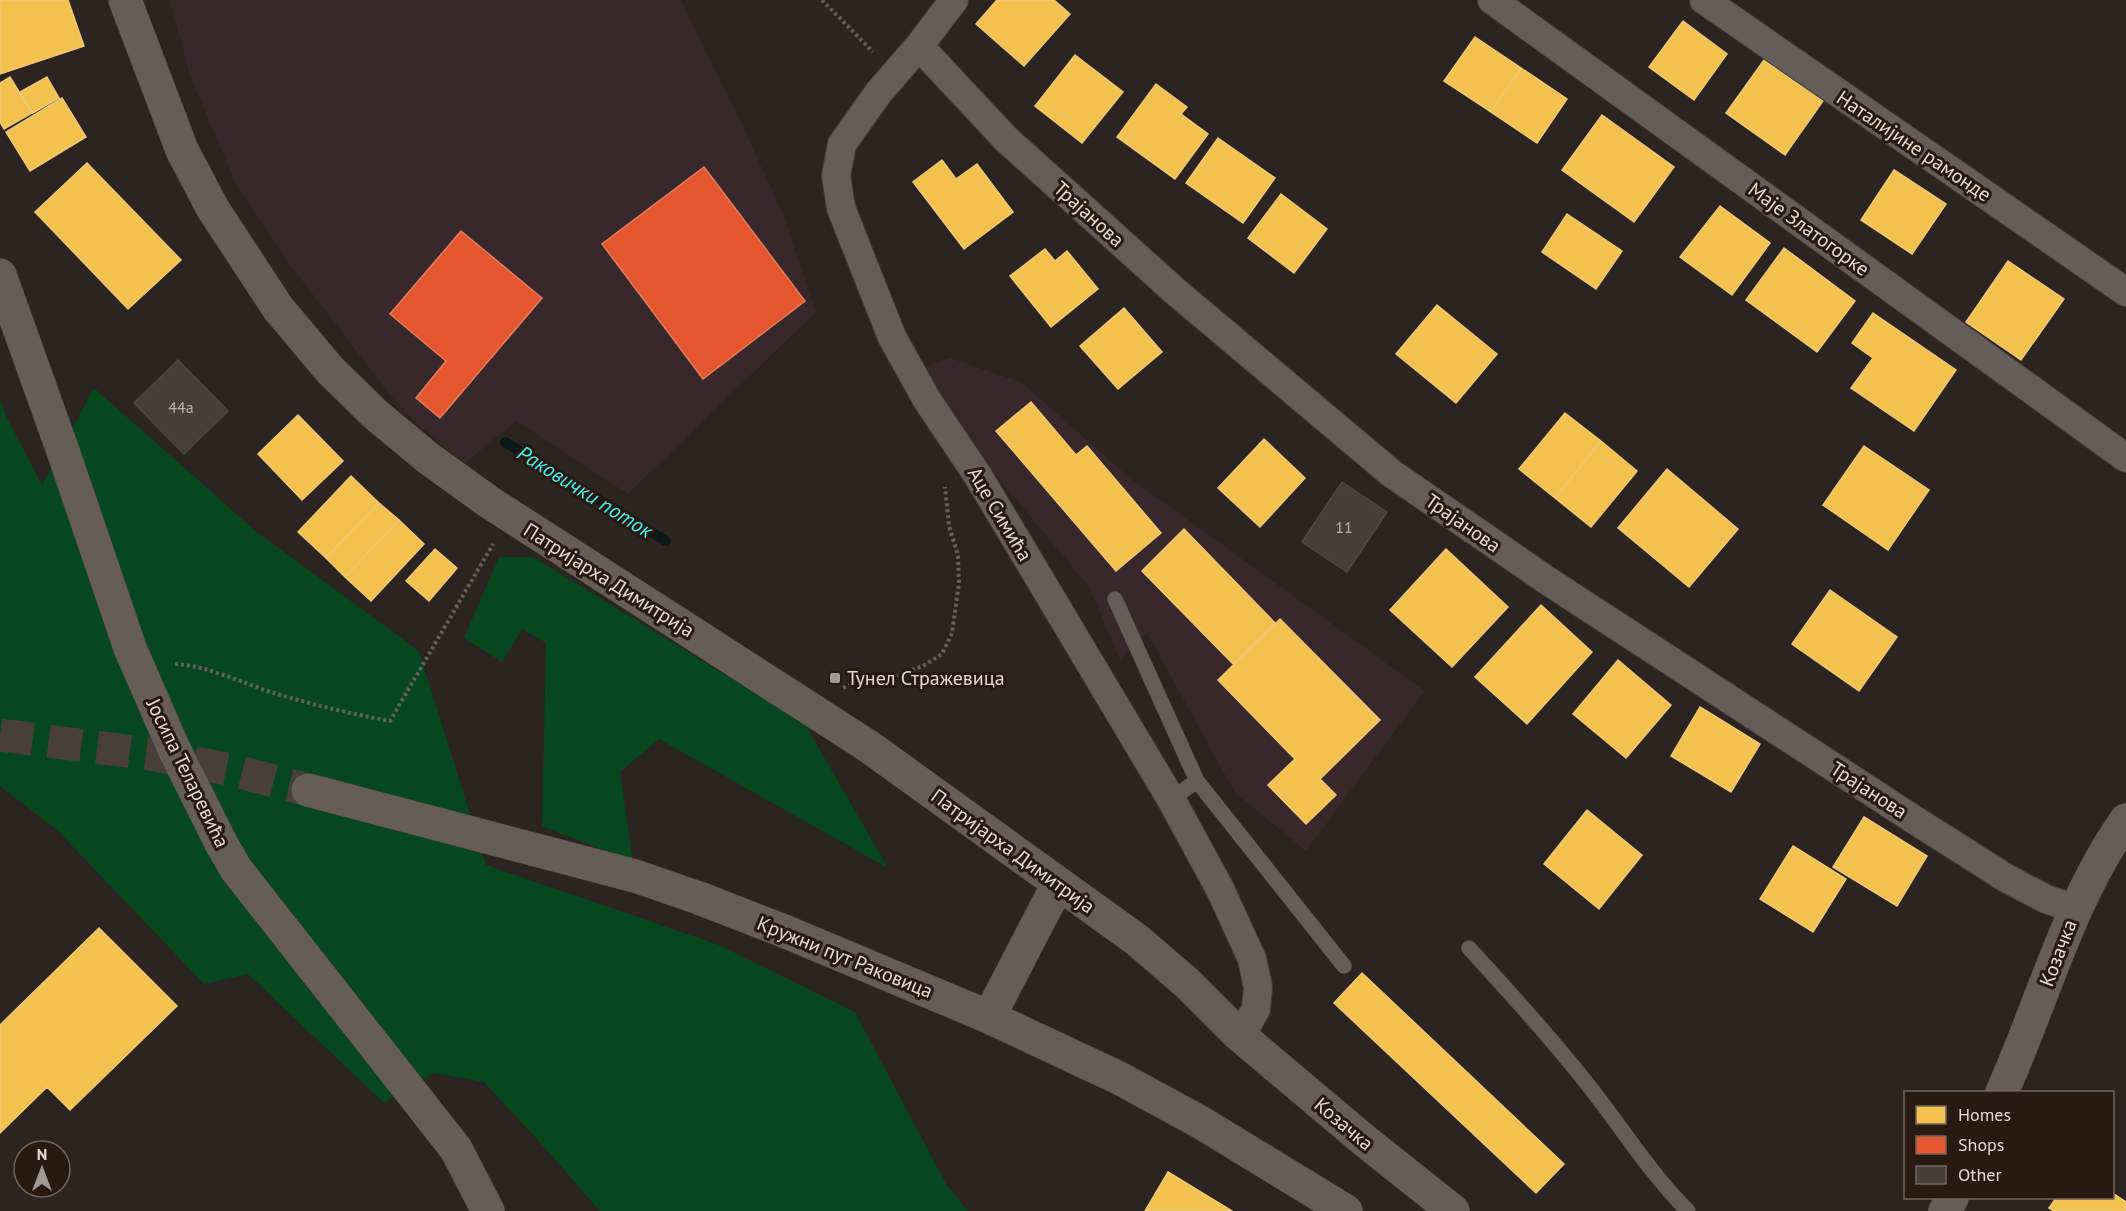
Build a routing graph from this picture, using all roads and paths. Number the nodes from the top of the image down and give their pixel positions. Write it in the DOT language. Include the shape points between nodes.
graph roads {
  1 [pos="125,0"];
  2 [pos="822,0"];
  3 [pos="954,0"];
  4 [pos="1492,0"];
  5 [pos="1704,0"];
  6 [pos="919,46"];
  7 [pos="894,74"];
  8 [pos="0,275"];
  9 [pos="2126,292"];
  10 [pos="2126,458"];
  11 [pos="945,480"];
  12 [pos="510,516"];
  13 [pos="1115,599"];
  14 [pos="139,669"];
  15 [pos="812,709"];
  16 [pos="1197,781"];
  17 [pos="309,790"];
  18 [pos="1171,800"];
  19 [pos="2126,820"];
  20 [pos="1058,884"];
  21 [pos="2074,909"];
  22 [pos="1469,948"];
  23 [pos="1344,966"];
  24 [pos="989,1017"];
  25 [pos="1238,1034"];
  26 [pos="2002,1091"];
  27 [pos="488,1211"];
  28 [pos="1346,1211"];
  29 [pos="1453,1211"];
  30 [pos="1688,1211"];
  1 -- 12 [label="main road, Патријарха Димитрија" via="182,150 213,209 278,308 330,370 375,414 428,458"];
  2 -- 7 [label="path"];
  3 -- 6 [label="street, Аце Симића"];
  4 -- 10 [label="street, Маје Златогорке"];
  5 -- 9 [label="street, Наталијине рамонде"];
  6 -- 7 [label="street, Аце Симића"];
  6 -- 21 [label="street, Трајанова" via="1005,139 1176,292 1391,473 1557,588 2006,878"];
  7 -- 18 [label="street, Аце Симића" via="842,144 836,176 845,219 891,337"];
  8 -- 14 [label="main road, Јосипа Теларевића"];
  11 -- 15 [label="path" via="945,504 958,556 959,584 952,633 942,654 897,675 863,679 840,689"];
  12 -- 14 [label="path" via="390,721 277,694 192,665 163,663"];
  12 -- 15 [label="main road, Патријарха Димитрија"];
  13 -- 16 [label="lane"];
  14 -- 27 [label="main road, Јосипа Теларевића" via="174,749 236,869 456,1149"];
  15 -- 20 [label="main road, Патријарха Димитрија"];
  16 -- 18 [label="lane"];
  16 -- 23 [label="lane"];
  17 -- 24 [label="main road, Кружни пут Раковица" via="646,880 784,931"];
  18 -- 25 [label="street, Аце Симића" via="1220,889 1256,971 1256,1009"];
  19 -- 21 [label="main road, Козачка" via="2106,848"];
  20 -- 24 [label="main road"];
  20 -- 25 [label="main road, Патријарха Димитрија" via="1145,948"];
  21 -- 26 [label="main road, Козачка"];
  22 -- 30 [label="lane" via="1535,1020 1664,1187"];
  24 -- 28 [label="main road, Кружни пут Раковица" via="1161,1100"];
  25 -- 29 [label="main road, Козачка"];
}
